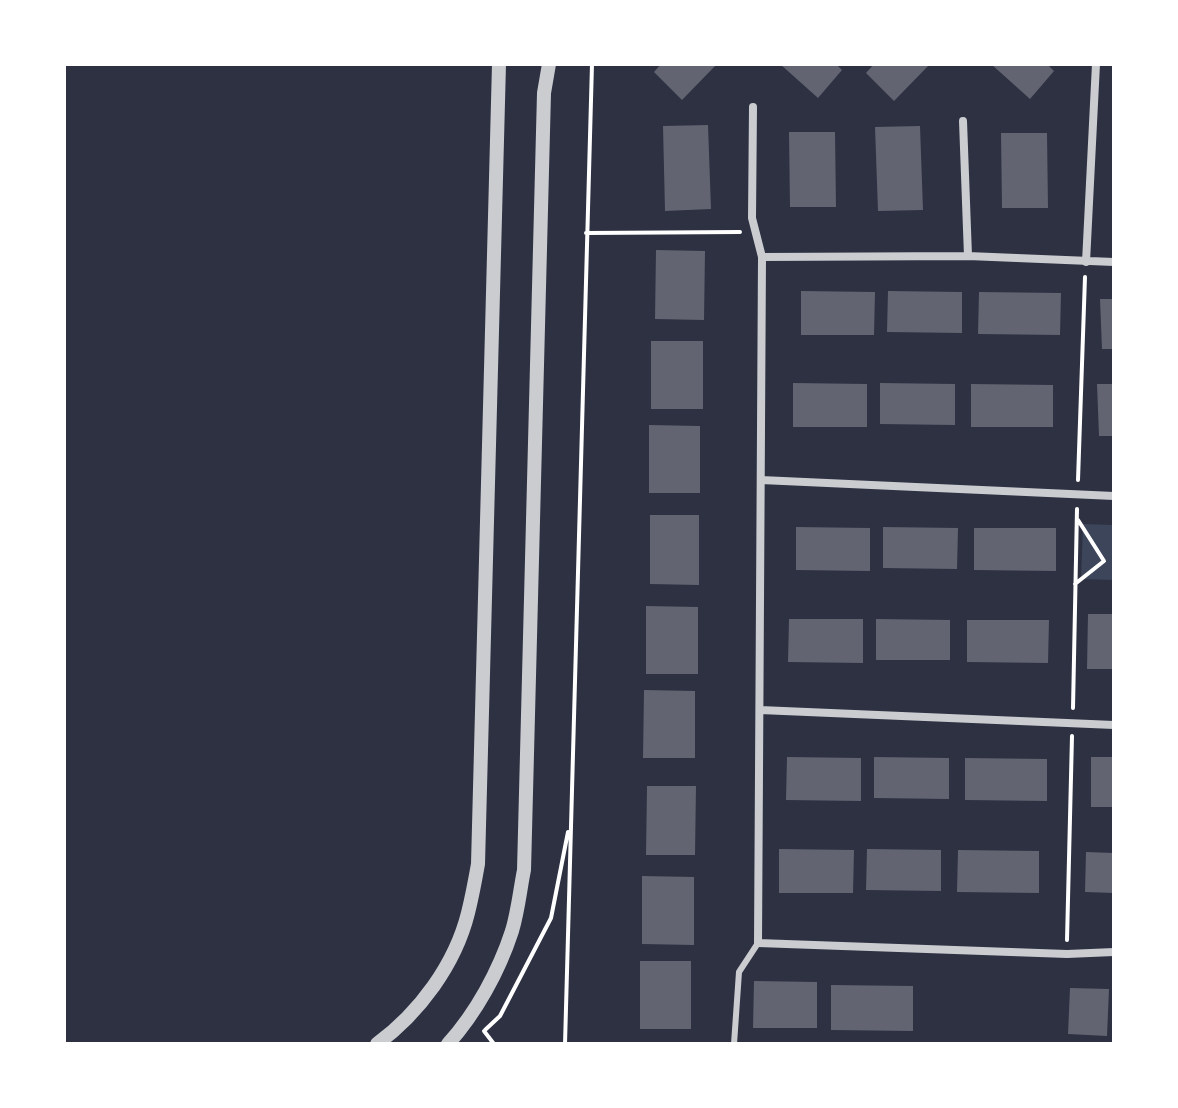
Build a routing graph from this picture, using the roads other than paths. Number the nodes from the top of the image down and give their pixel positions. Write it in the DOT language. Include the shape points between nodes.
graph roads {
  1 [pos="499,64"];
  2 [pos="549,64"];
  3 [pos="1096,64"];
  4 [pos="753,107"];
  5 [pos="963,121"];
  6 [pos="968,256"];
  7 [pos="762,257"];
  8 [pos="1086,262"];
  9 [pos="1114,262"];
  10 [pos="761,480"];
  11 [pos="1114,496"];
  12 [pos="760,710"];
  13 [pos="1114,725"];
  14 [pos="758,943"];
  15 [pos="1114,952"];
  16 [pos="377,1044"];
  17 [pos="448,1044"];
  18 [pos="734,1044"];
  1 -- 16 [label="street" via="478,864 467,916 444,968 415,1011"];
  2 -- 17 [label="street" via="544,93 524,870 499,964"];
  3 -- 8 [label="street"];
  4 -- 7 [label="street" via="752,218"];
  5 -- 6 [label="street"];
  6 -- 7 [label="street"];
  6 -- 8 [label="street"];
  7 -- 10 [label="street"];
  8 -- 9 [label="street"];
  10 -- 11 [label="street"];
  10 -- 12 [label="street"];
  12 -- 13 [label="street"];
  12 -- 14 [label="street"];
  14 -- 15 [label="street"];
  14 -- 18 [label="lane" via="739,972"];
}
